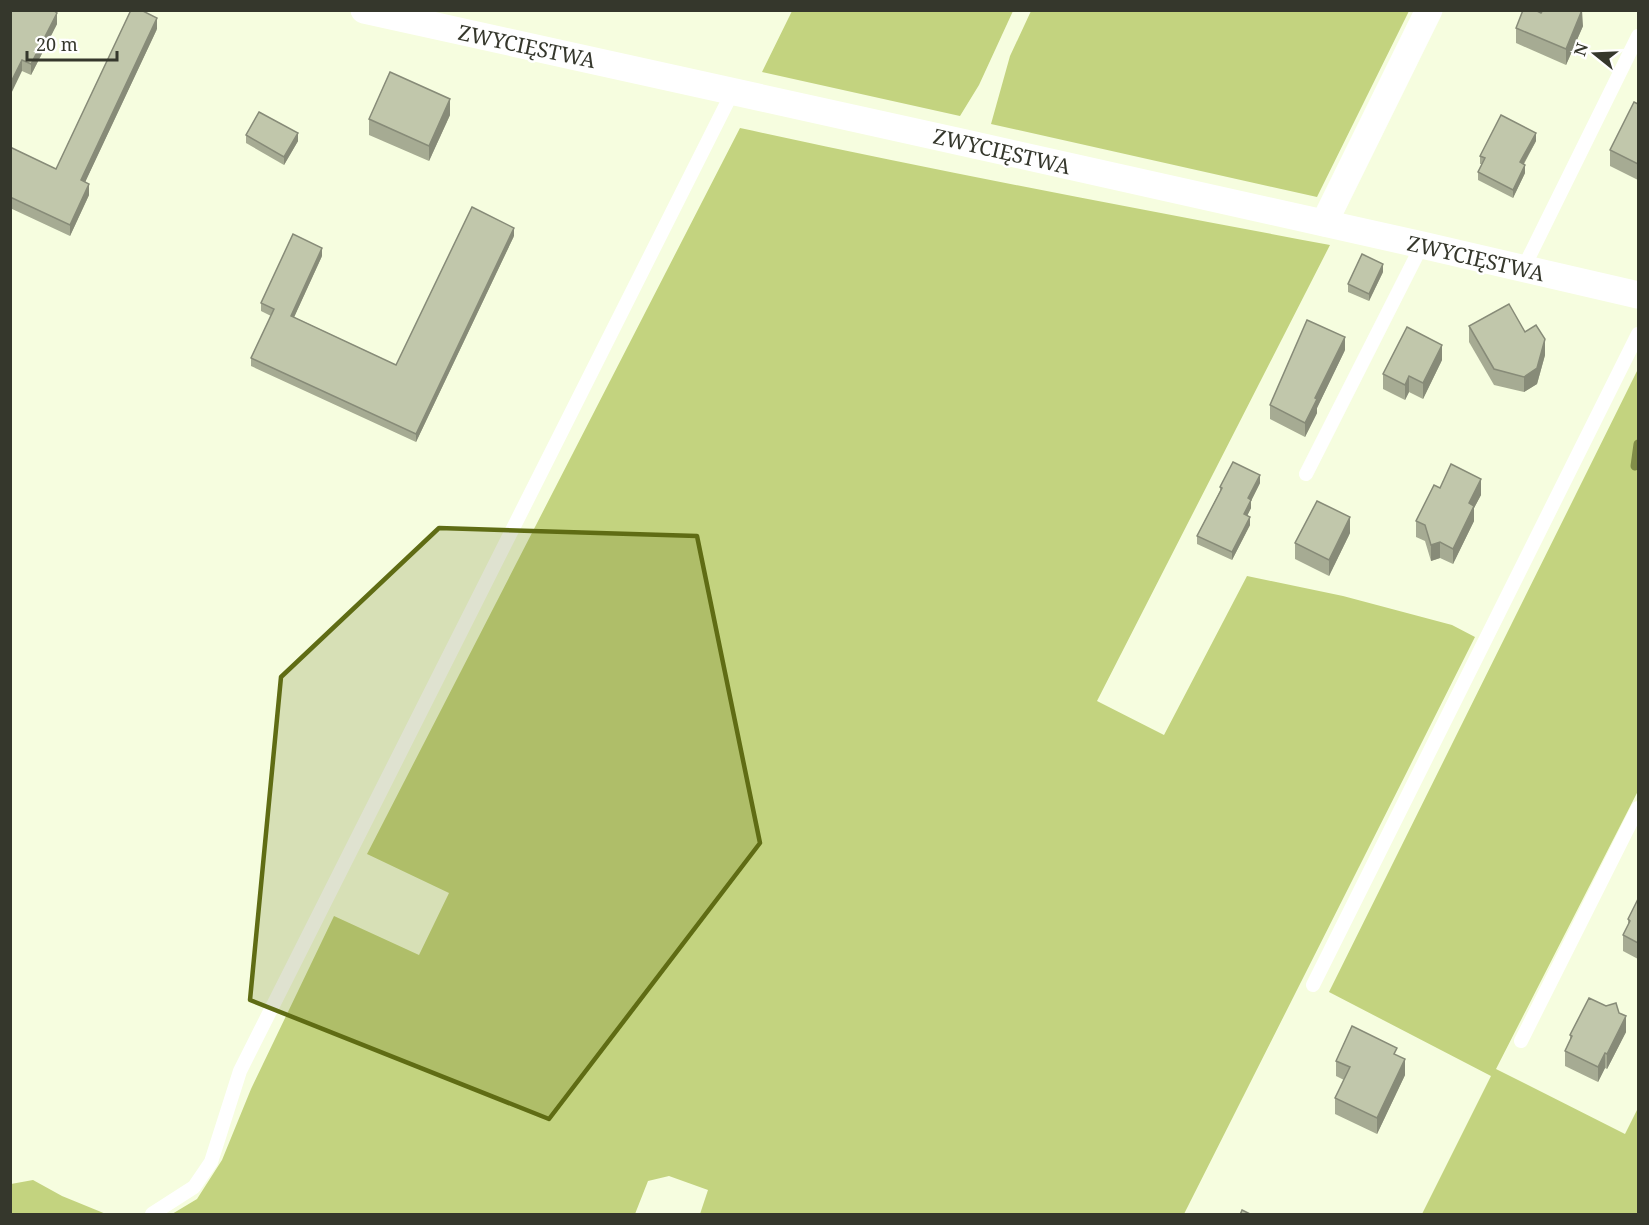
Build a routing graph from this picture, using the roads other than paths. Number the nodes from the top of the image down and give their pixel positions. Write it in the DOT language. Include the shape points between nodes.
graph roads {
  1 [pos="364,10"];
  2 [pos="1429,10"];
  3 [pos="1638,36"];
  4 [pos="733,91"];
  5 [pos="1324,223"];
  6 [pos="1422,245"];
  7 [pos="1523,269"];
  8 [pos="1638,295"];
  9 [pos="1638,334"];
  10 [pos="1306,474"];
  11 [pos="1638,808"];
  12 [pos="1312,985"];
  13 [pos="1521,1041"];
  14 [pos="152,1215"];
  1 -- 4 [label="street, ZWYCIĘSTWA"];
  2 -- 5 [label="street"];
  3 -- 7 [label="lane"];
  4 -- 5 [label="street, ZWYCIĘSTWA"];
  4 -- 14 [label="lane" via="240,1071 211,1162 195,1187"];
  5 -- 6 [label="street, ZWYCIĘSTWA"];
  6 -- 7 [label="street, ZWYCIĘSTWA"];
  6 -- 10 [label="lane"];
  7 -- 8 [label="street, ZWYCIĘSTWA"];
  9 -- 12 [label="lane"];
  11 -- 13 [label="lane"];
}
